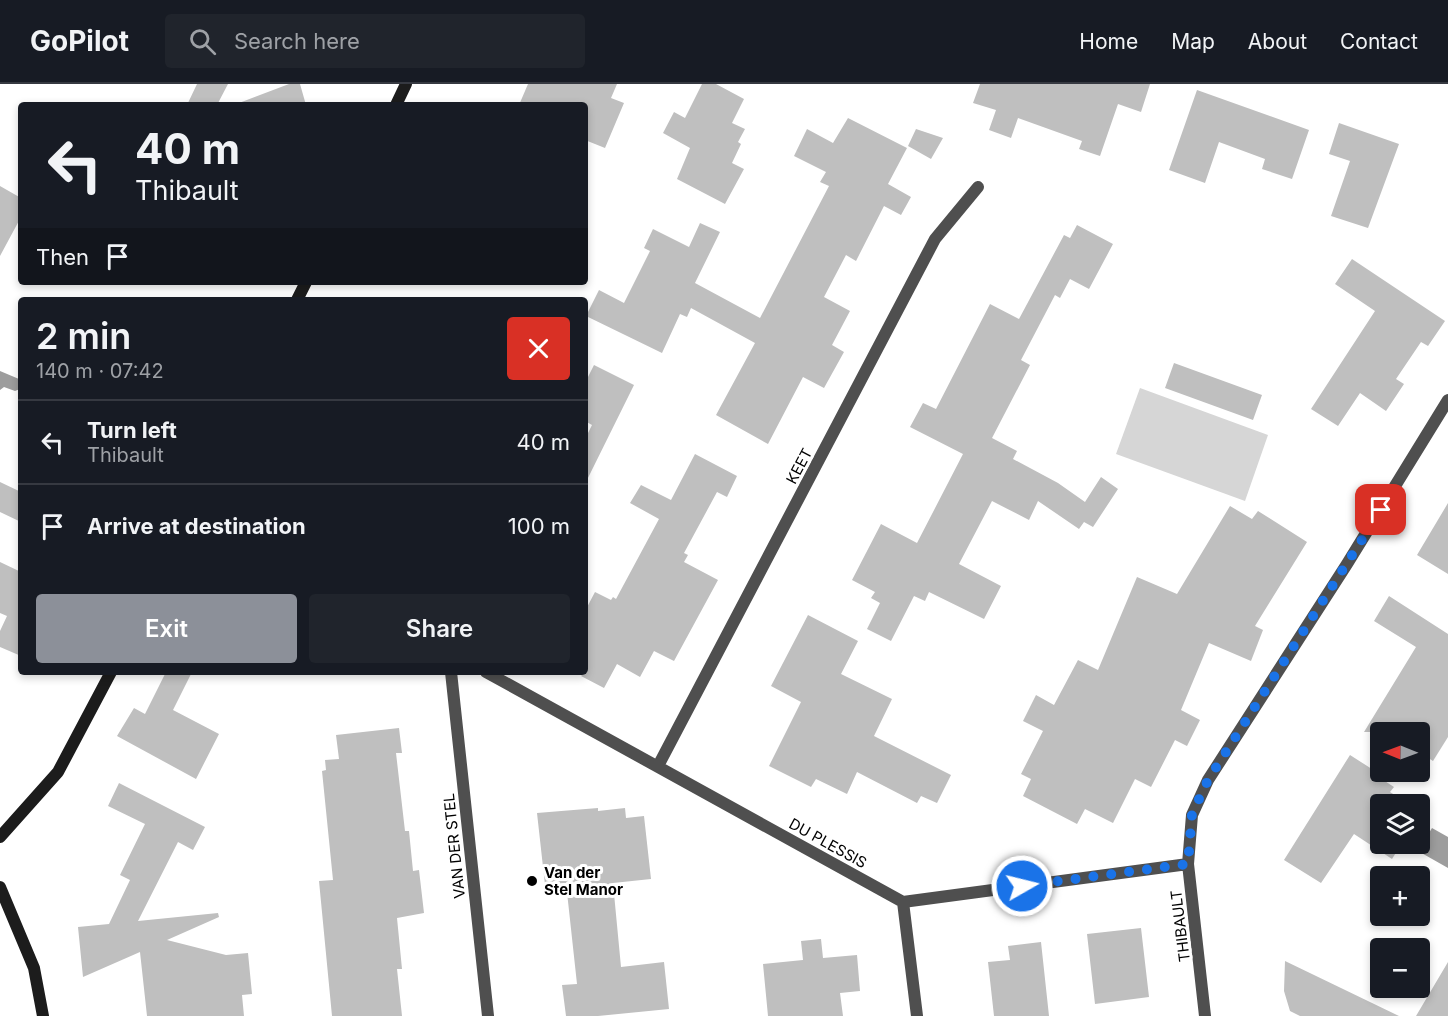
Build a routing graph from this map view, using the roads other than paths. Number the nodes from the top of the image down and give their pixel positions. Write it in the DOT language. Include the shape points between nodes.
graph roads {
  1 [pos="406,84"];
  2 [pos="397,102"];
  3 [pos="978,187"];
  4 [pos="1448,400"];
  5 [pos="109,675"];
  6 [pos="451,675"];
  7 [pos="491,675"];
  8 [pos="658,766"];
  9 [pos="0,837"];
  10 [pos="1188,864"];
  11 [pos="0,886"];
  12 [pos="903,902"];
  13 [pos="43,1016"];
  14 [pos="488,1016"];
  15 [pos="917,1016"];
  16 [pos="1205,1016"];
  1 -- 2 [label="street"];
  3 -- 8 [label="street, KEET" via="935,239"];
  4 -- 10 [label="street, THIBAULT" via="1208,780 1192,814"];
  5 -- 9 [label="street" via="58,772"];
  6 -- 14 [label="street, VAN DER STEL"];
  7 -- 8 [label="street, DU PLESSIS"];
  8 -- 12 [label="street, DU PLESSIS"];
  10 -- 12 [label="street"];
  10 -- 16 [label="street, THIBAULT"];
  11 -- 13 [label="street" via="34,968"];
  12 -- 15 [label="street"];
}
